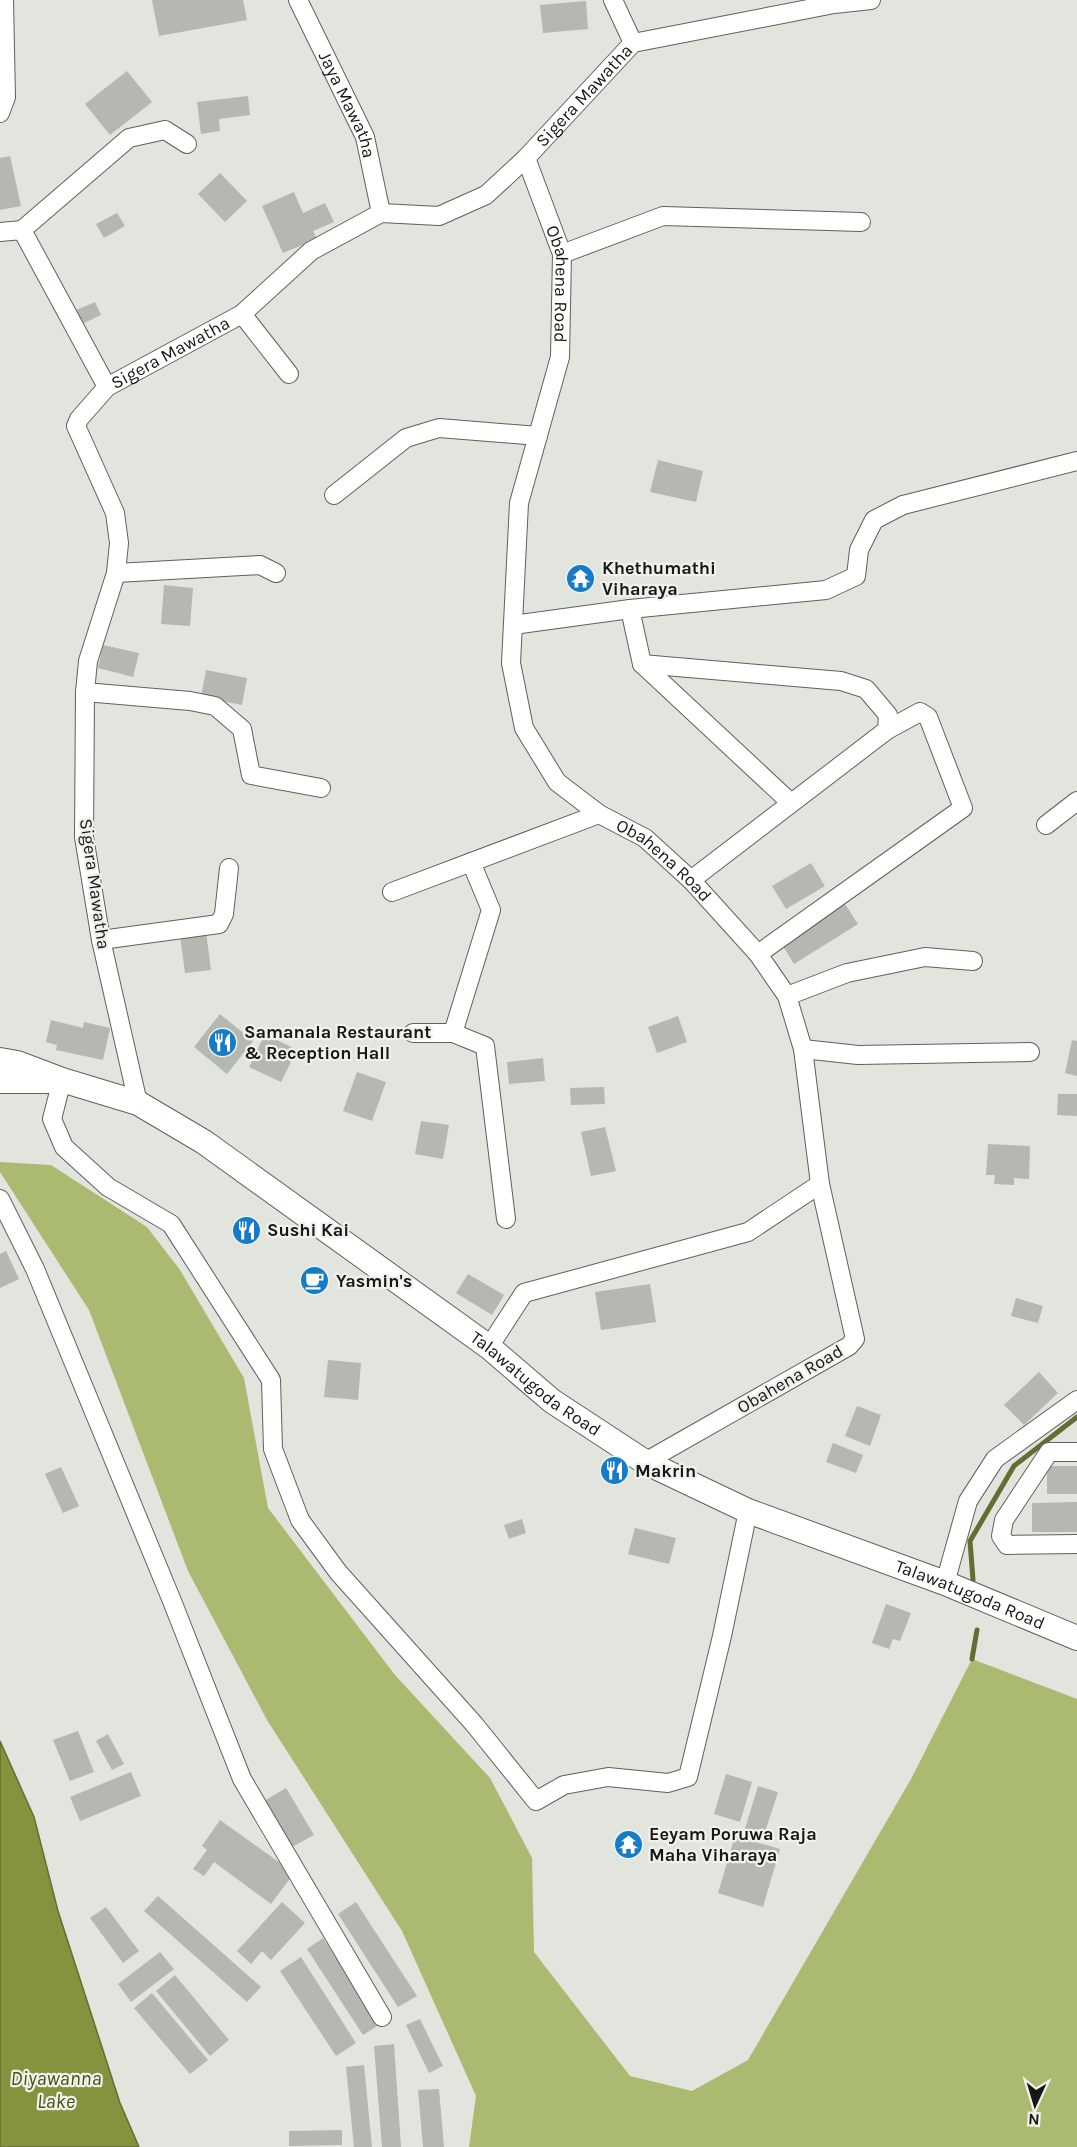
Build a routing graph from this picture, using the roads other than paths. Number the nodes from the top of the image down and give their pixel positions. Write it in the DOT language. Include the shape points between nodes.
graph roads {
  1 [pos="4,0"];
  2 [pos="298,0"];
  3 [pos="613,0"];
  4 [pos="872,0"];
  5 [pos="834,2"];
  6 [pos="633,43"];
  7 [pos="0,113"];
  8 [pos="187,144"];
  9 [pos="526,158"];
  10 [pos="381,213"];
  11 [pos="861,222"];
  12 [pos="22,230"];
  13 [pos="0,232"];
  14 [pos="562,254"];
  15 [pos="242,314"];
  16 [pos="289,375"];
  17 [pos="107,387"];
  18 [pos="538,436"];
  19 [pos="1077,461"];
  20 [pos="334,495"];
  21 [pos="116,573"];
  22 [pos="276,573"];
  23 [pos="630,609"];
  24 [pos="513,625"];
  25 [pos="642,664"];
  26 [pos="85,692"];
  27 [pos="887,730"];
  28 [pos="321,788"];
  29 [pos="1077,801"];
  30 [pos="791,803"];
  31 [pos="599,814"];
  32 [pos="1046,825"];
  33 [pos="471,862"];
  34 [pos="229,868"];
  35 [pos="691,880"];
  36 [pos="392,892"];
  37 [pos="100,940"];
  38 [pos="758,954"];
  39 [pos="973,961"];
  40 [pos="787,996"];
  41 [pos="413,1033"];
  42 [pos="453,1033"];
  43 [pos="803,1049"];
  44 [pos="1030,1052"];
  45 [pos="0,1060"];
  46 [pos="62,1080"];
  47 [pos="0,1081"];
  48 [pos="138,1103"];
  49 [pos="820,1184"];
  50 [pos="0,1199"];
  51 [pos="506,1219"];
  52 [pos="489,1347"];
  53 [pos="1077,1400"];
  54 [pos="1077,1452"];
  55 [pos="645,1462"];
  56 [pos="748,1511"];
  57 [pos="1077,1544"];
  58 [pos="945,1583"];
  59 [pos="1077,1638"];
  60 [pos="382,2017"];
  1 -- 7 [label="street" via="6,97"];
  2 -- 10 [label="street, Jaya Mawatha" via="365,137"];
  3 -- 6 [label="street"];
  4 -- 5 [label="street, Sigera Mawatha"];
  5 -- 6 [label="street, Sigera Mawatha"];
  6 -- 9 [label="street, Sigera Mawatha"];
  8 -- 12 [label="street" via="165,130 129,138"];
  9 -- 10 [label="street, Sigera Mawatha" via="486,195 439,216"];
  9 -- 14 [label="street, Obahena Road"];
  10 -- 15 [label="street, Sigera Mawatha" via="311,251"];
  11 -- 14 [label="street" via="663,216"];
  12 -- 13 [label="street"];
  12 -- 17 [label="street"];
  14 -- 18 [label="street, Obahena Road" via="560,357"];
  15 -- 16 [label="street"];
  15 -- 17 [label="street, Sigera Mawatha"];
  17 -- 21 [label="street, Sigera Mawatha" via="76,426 115,513 119,543"];
  18 -- 20 [label="street" via="440,428 406,438"];
  18 -- 24 [label="street, Obahena Road" via="519,503"];
  19 -- 23 [label="street" via="903,505 874,520 859,550 856,576 825,590"];
  21 -- 22 [label="street" via="260,565"];
  21 -- 26 [label="street, Sigera Mawatha" via="88,661"];
  23 -- 24 [label="street"];
  23 -- 25 [label="street"];
  24 -- 31 [label="street, Obahena Road" via="511,663 524,728 557,782"];
  25 -- 27 [label="street" via="841,681 866,688 888,715"];
  25 -- 30 [label="street"];
  26 -- 28 [label="street" via="215,706 242,729 251,775"];
  26 -- 37 [label="street, Sigera Mawatha" via="84,837"];
  27 -- 30 [label="street"];
  27 -- 38 [label="street" via="920,712 928,717 963,808"];
  29 -- 32 [label="street"];
  30 -- 35 [label="street"];
  31 -- 33 [label="street"];
  31 -- 35 [label="street, Obahena Road" via="645,838"];
  33 -- 36 [label="street"];
  33 -- 42 [label="street" via="491,910"];
  34 -- 37 [label="street" via="224,914 219,924"];
  35 -- 38 [label="street, Obahena Road"];
  37 -- 48 [label="street, Sigera Mawatha"];
  38 -- 40 [label="street, Obahena Road"];
  39 -- 40 [label="street" via="925,957 847,973"];
  40 -- 43 [label="street, Obahena Road"];
  41 -- 42 [label="street"];
  42 -- 51 [label="street" via="485,1046"];
  43 -- 44 [label="street" via="858,1055"];
  43 -- 49 [label="street, Obahena Road"];
  45 -- 46 [label="main road, Talawatugoda Road"];
  46 -- 47 [label="main road, Talawatugoda Road"];
  46 -- 48 [label="main road, Talawatugoda Road"];
  46 -- 56 [label="street" via="52,1119 64,1147 108,1187 171,1224 271,1380 273,1449 300,1520 338,1572 474,1724 536,1801 564,1785 608,1777 668,1783 688,1777"];
  48 -- 52 [label="main road, Talawatugoda Road" via="204,1142"];
  49 -- 52 [label="street" via="747,1232 524,1293"];
  49 -- 55 [label="street, Obahena Road" via="855,1339 849,1346"];
  50 -- 60 [label="street" via="44,1291 242,1779"];
  52 -- 55 [label="main road, Talawatugoda Road" via="552,1401"];
  53 -- 58 [label="street" via="995,1459 968,1501"];
  54 -- 57 [label="street" via="1049,1452 1004,1520 1001,1536 1007,1545"];
  55 -- 56 [label="main road, Talawatugoda Road"];
  56 -- 58 [label="main road, Talawatugoda Road"];
  58 -- 59 [label="main road, Talawatugoda Road"];
}
